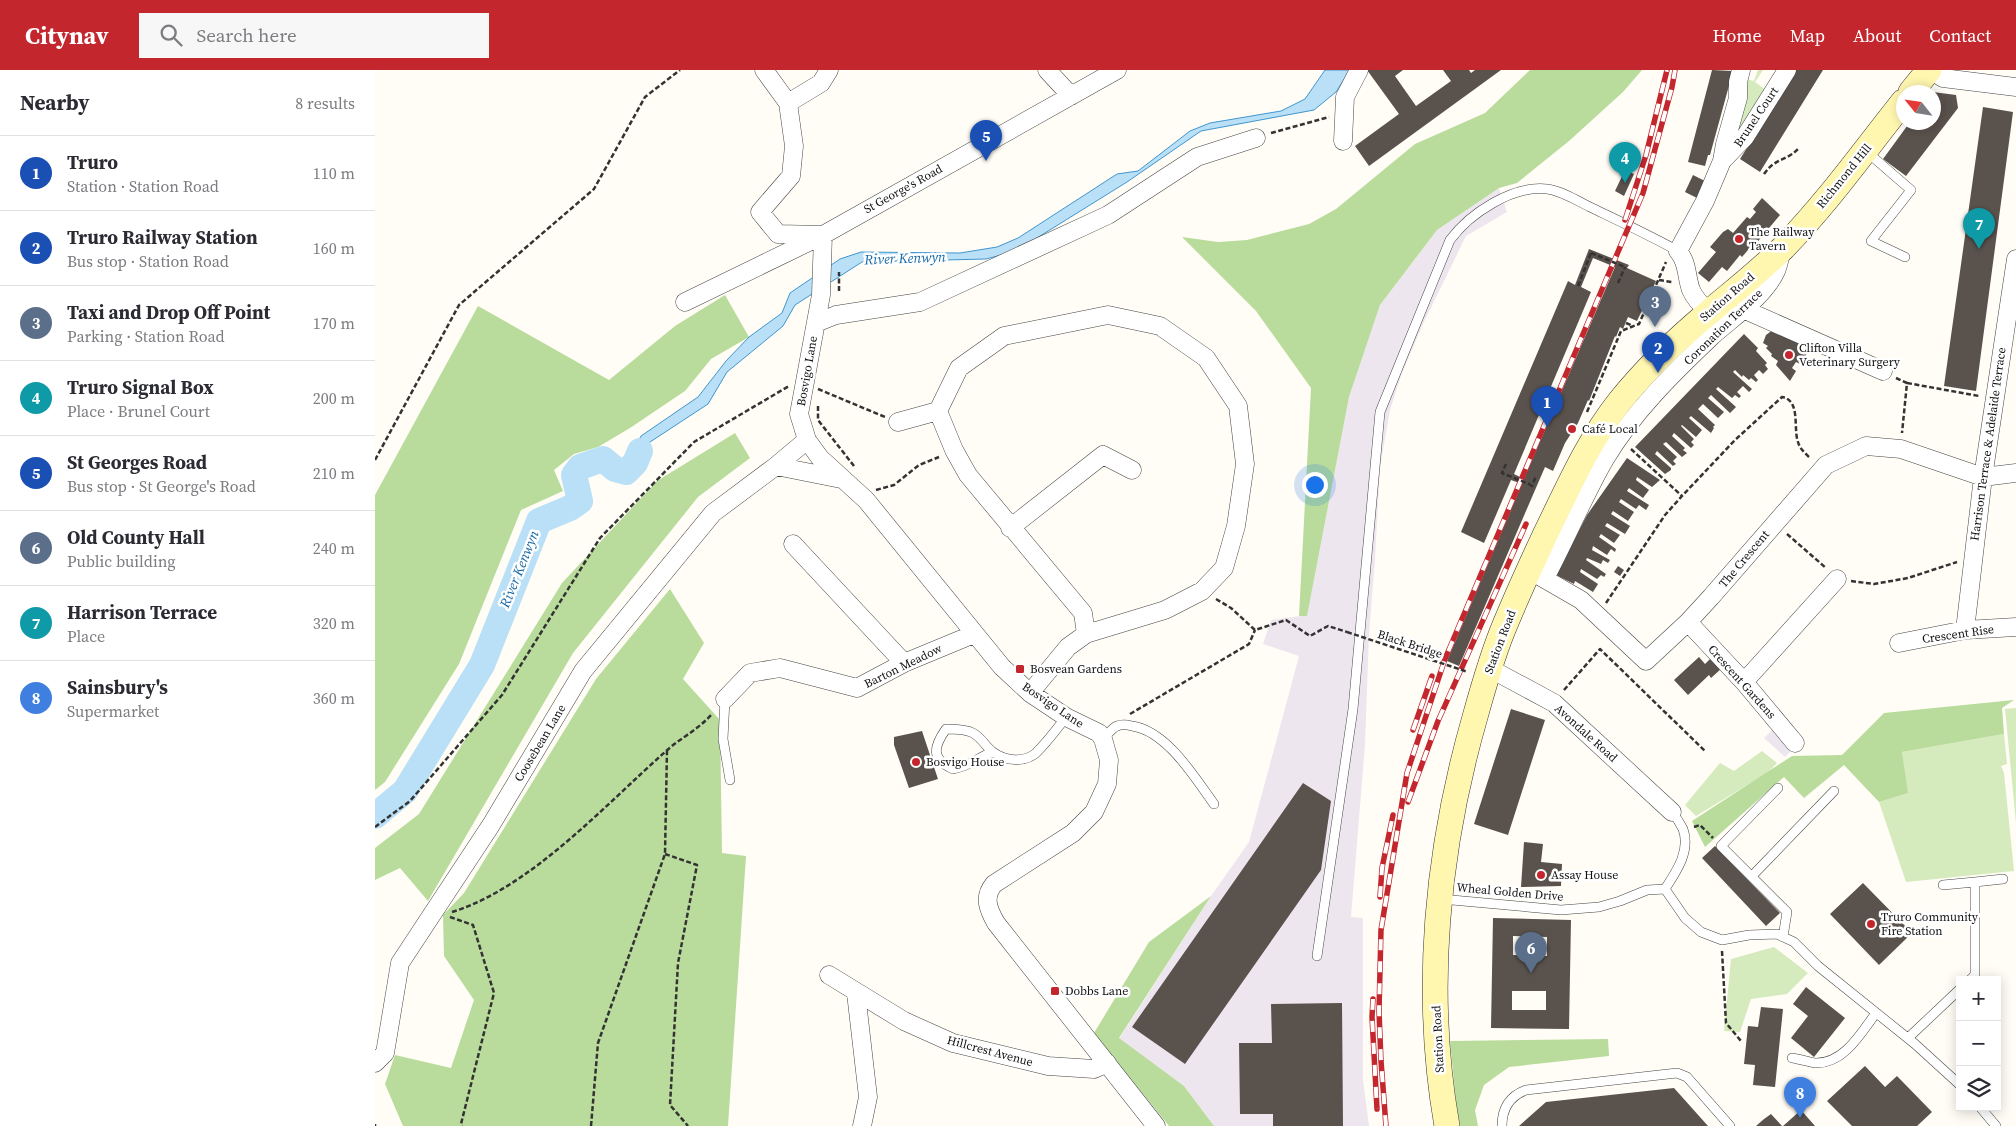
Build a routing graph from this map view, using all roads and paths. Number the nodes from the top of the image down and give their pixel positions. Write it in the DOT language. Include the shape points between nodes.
graph roads {
  1 [pos="680,70"];
  2 [pos="764,70"];
  3 [pos="829,70"];
  4 [pos="1047,70"];
  5 [pos="1117,70"];
  6 [pos="1359,70"];
  7 [pos="1741,70"];
  8 [pos="1787,70"];
  9 [pos="1930,70"];
  10 [pos="1917,85"];
  11 [pos="2016,87"];
  12 [pos="1071,96"];
  13 [pos="788,103"];
  14 [pos="1896,111"];
  15 [pos="1345,112"];
  16 [pos="1255,138"];
  17 [pos="1343,141"];
  18 [pos="1799,149"];
  19 [pos="1865,150"];
  20 [pos="1722,161"];
  21 [pos="1764,174"];
  22 [pos="823,235"];
  23 [pos="1782,249"];
  24 [pos="1678,251"];
  25 [pos="1905,257"];
  26 [pos="2016,258"];
  27 [pos="839,283"];
  28 [pos="1618,283"];
  29 [pos="1578,286"];
  30 [pos="685,302"];
  31 [pos="1743,309"];
  32 [pos="1709,312"];
  33 [pos="836,315"];
  34 [pos="815,323"];
  35 [pos="1626,323"];
  36 [pos="1633,326"];
  37 [pos="1883,371"];
  38 [pos="814,382"];
  39 [pos="1907,383"];
  40 [pos="817,396"];
  41 [pos="1994,399"];
  42 [pos="818,404"];
  43 [pos="938,411"];
  44 [pos="897,422"];
  45 [pos="1619,438"];
  46 [pos="807,440"];
  47 [pos="1901,449"];
  48 [pos="954,450"];
  49 [pos="375,460"];
  50 [pos="1506,464"];
  51 [pos="776,466"];
  52 [pos="855,467"];
  53 [pos="1822,468"];
  54 [pos="1133,470"];
  55 [pos="2016,473"];
  56 [pos="1536,476"];
  57 [pos="1983,477"];
  58 [pos="841,479"];
  59 [pos="1682,496"];
  60 [pos="866,500"];
  61 [pos="1774,523"];
  62 [pos="1011,528"];
  63 [pos="793,544"];
  64 [pos="1973,557"];
  65 [pos="1537,574"];
  66 [pos="1837,580"];
  67 [pos="1202,591"];
  68 [pos="1598,614"];
  69 [pos="1688,622"];
  70 [pos="2016,627"];
  71 [pos="1255,630"];
  72 [pos="1965,630"];
  73 [pos="974,634"];
  74 [pos="1086,634"];
  75 [pos="1899,643"];
  76 [pos="903,663"];
  77 [pos="1479,670"];
  78 [pos="1744,682"];
  79 [pos="1031,693"];
  80 [pos="725,699"];
  81 [pos="1554,703"];
  82 [pos="1129,714"];
  83 [pos="1066,717"];
  84 [pos="1103,739"];
  85 [pos="1795,743"];
  86 [pos="667,750"];
  87 [pos="1705,751"];
  88 [pos="993,752"];
  89 [pos="730,780"];
  90 [pos="1778,788"];
  91 [pos="1834,792"];
  92 [pos="1214,804"];
  93 [pos="1672,812"];
  94 [pos="375,827"];
  95 [pos="1683,830"];
  96 [pos="1721,846"];
  97 [pos="665,854"];
  98 [pos="1752,876"];
  99 [pos="2003,880"];
  100 [pos="1975,882"];
  101 [pos="1943,884"];
  102 [pos="1665,889"];
  103 [pos="1440,899"];
  104 [pos="1783,937"];
  105 [pos="1722,940"];
  106 [pos="1317,956"];
  107 [pos="829,975"];
  108 [pos="1974,976"];
  109 [pos="856,993"];
  110 [pos="1956,993"];
  111 [pos="1876,1013"];
  112 [pos="1907,1038"];
  113 [pos="1741,1041"];
  114 [pos="1792,1058"];
  115 [pos="375,1063"];
  116 [pos="1107,1063"];
  117 [pos="1956,1081"];
  118 [pos="1983,1111"];
  119 [pos="462,1126"];
  120 [pos="591,1126"];
  121 [pos="689,1126"];
  122 [pos="862,1126"];
  123 [pos="1156,1126"];
  124 [pos="1447,1126"];
  125 [pos="1502,1126"];
  126 [pos="1730,1126"];
  127 [pos="1996,1126"];
  1 -- 49 [label="path" via="645,97 594,189 459,305"];
  2 -- 13 [label="street"];
  3 -- 13 [label="street" via="821,83"];
  4 -- 12 [label="street"];
  5 -- 12 [label="street, St George's Road"];
  6 -- 15 [label="street" via="1345,97"];
  7 -- 20 [label="street, Brunel Court" via="1738,98"];
  8 -- 20 [label="street, Brunel Court" via="1745,137"];
  9 -- 10 [label="street"];
  9 -- 11 [label="street" via="1943,78"];
  12 -- 22 [label="street, St George's Road"];
  13 -- 22 [label="street" via="794,146 791,176 761,212 779,234"];
  14 -- 19 [label="street, Richmond Hill"];
  15 -- 16 [label="path"];
  15 -- 17 [label="street"];
  16 -- 33 [label="street" via="1197,157 1108,215 919,302"];
  18 -- 21 [label="path" via="1773,164"];
  19 -- 23 [label="street, Richmond Hill"];
  19 -- 25 [label="lane" via="1911,190 1871,241"];
  20 -- 24 [label="street, Brunel Court"];
  22 -- 30 [label="street, St George's Road"];
  22 -- 34 [label="street, Bosvigo Lane" via="821,295"];
  23 -- 31 [label="street, Coronation Terrace" via="1776,273"];
  23 -- 32 [label="street, Station Road"];
  24 -- 32 [label="street" via="1687,269 1692,293"];
  24 -- 106 [label="lane" via="1560,192 1541,189 1516,193 1487,207 1465,221 1451,240 1380,412 1353,710"];
  26 -- 41 [label="street, Harrison Terrace & Adelaide Terrace"];
  27 -- 33 [label="path"];
  28 -- 29 [label="path, bridge" via="1625,267 1591,254"];
  31 -- 37 [label="street"];
  31 -- 45 [label="street, Coronation Terrace" via="1674,374"];
  32 -- 65 [label="street, Station Road" via="1647,371 1609,415 1572,479"];
  33 -- 34 [label="street"];
  34 -- 38 [label="street, Bosvigo Lane"];
  35 -- 36 [label="path"];
  37 -- 39 [label="path"];
  38 -- 40 [label="path"];
  38 -- 44 [label="path"];
  38 -- 46 [label="street, Bosvigo Lane" via="799,414"];
  38 -- 94 [label="path" via="694,442 600,538 502,695 410,801"];
  39 -- 41 [label="path"];
  39 -- 47 [label="path"];
  41 -- 57 [label="street, Harrison Terrace & Adelaide Terrace"];
  42 -- 52 [label="path" via="818,420"];
  43 -- 44 [label="street"];
  43 -- 48 [label="street"];
  43 -- 67 [label="street" via="959,368 1004,336 1108,314 1159,326 1206,358 1238,406 1245,464 1225,568"];
  45 -- 59 [label="path"];
  45 -- 65 [label="street, Coronation Terrace"];
  46 -- 51 [label="street, Coosebean Lane"];
  46 -- 58 [label="street, Bosvigo Lane"];
  47 -- 53 [label="street, The Crescent" via="1866,446"];
  47 -- 57 [label="street, The Crescent"];
  48 -- 60 [label="path" via="919,466 894,485 874,490"];
  48 -- 62 [label="street" via="968,475"];
  50 -- 56 [label="path, bridge" via="1502,473 1532,486"];
  51 -- 58 [label="street"];
  51 -- 115 [label="street, Coosebean Lane" via="713,513 583,671 491,826 400,963 385,1053"];
  53 -- 59 [label="path" via="1798,445 1793,406 1790,400 1782,397 1735,440"];
  53 -- 61 [label="street, The Crescent"];
  54 -- 62 [label="street" via="1103,455"];
  55 -- 57 [label="street"];
  57 -- 64 [label="street, Harrison Terrace & Adelaide Terrace"];
  58 -- 60 [label="street, Bosvigo Lane"];
  59 -- 68 [label="path"];
  60 -- 73 [label="street, Bosvigo Lane"];
  61 -- 66 [label="path"];
  61 -- 69 [label="street, The Crescent"];
  62 -- 74 [label="street" via="1083,613"];
  63 -- 76 [label="street"];
  64 -- 66 [label="path" via="1908,578 1874,584"];
  64 -- 72 [label="street, Harrison Terrace & Adelaide Terrace"];
  65 -- 68 [label="street, The Crescent"];
  65 -- 77 [label="street, Station Road"];
  66 -- 78 [label="street"];
  67 -- 71 [label="path" via="1231,608"];
  67 -- 74 [label="street" via="1165,610"];
  68 -- 69 [label="street, The Crescent" via="1646,661"];
  69 -- 78 [label="street, Crescent Gardens"];
  70 -- 72 [label="street, Crescent Rise"];
  71 -- 77 [label="path, Black Bridge, bridge" via="1286,620 1310,636 1328,626"];
  71 -- 82 [label="path" via="1249,644"];
  72 -- 75 [label="street, Crescent Rise"];
  73 -- 76 [label="street, Barton Meadow"];
  73 -- 79 [label="street, Bosvigo Lane" via="1002,667"];
  74 -- 79 [label="street" via="1068,647"];
  76 -- 80 [label="street, Barton Meadow" via="857,688 780,668 750,672"];
  77 -- 81 [label="street, Avondale Road"];
  77 -- 103 [label="street, Station Road" via="1448,834"];
  78 -- 85 [label="street, Crescent Gardens"];
  79 -- 83 [label="street, Bosvigo Lane"];
  80 -- 86 [label="path" via="702,725"];
  80 -- 89 [label="lane" via="723,739"];
  81 -- 87 [label="path" via="1600,649"];
  81 -- 93 [label="street, Avondale Road"];
  83 -- 84 [label="street, Bosvigo Lane" via="1099,733"];
  83 -- 88 [label="lane" via="1027,759 1014,760"];
  84 -- 92 [label="lane" via="1117,726 1124,725 1138,727 1155,736 1187,767"];
  84 -- 116 [label="street" via="1109,760 1107,784 1094,812 1073,833 994,884 987,897 989,910 996,922"];
  86 -- 97 [label="path"];
  86 -- 119 [label="path" via="577,832 528,871 475,905 443,915 473,925 494,992"];
  88 -- 88 [label="lane" via="971,732 955,729 946,729 936,745 940,760 953,769 968,766"];
  90 -- 96 [label="lane"];
  91 -- 98 [label="lane"];
  93 -- 95 [label="lane"];
  95 -- 96 [label="path" via="1700,825"];
  95 -- 102 [label="lane" via="1685,852"];
  96 -- 98 [label="lane"];
  97 -- 120 [label="path" via="598,1043"];
  97 -- 121 [label="path" via="697,865 678,963 670,1105"];
  98 -- 104 [label="lane" via="1787,912"];
  99 -- 100 [label="lane"];
  100 -- 101 [label="lane"];
  100 -- 108 [label="lane"];
  102 -- 103 [label="lane, Wheal Golden Drive" via="1647,890 1599,907 1561,910"];
  102 -- 105 [label="lane" via="1685,918 1701,932"];
  103 -- 124 [label="street, Station Road" via="1435,965 1436,1029"];
  104 -- 105 [label="lane" via="1777,934 1749,935"];
  104 -- 111 [label="lane" via="1794,942"];
  105 -- 113 [label="path" via="1725,1023"];
  107 -- 109 [label="street, Hillcrest Avenue"];
  109 -- 116 [label="street, Hillcrest Avenue" via="904,1021 953,1043 1047,1066 1093,1069"];
  109 -- 122 [label="street" via="869,1097"];
  110 -- 112 [label="lane"];
  111 -- 112 [label="lane"];
  111 -- 114 [label="lane" via="1837,1058 1816,1063"];
  112 -- 117 [label="lane"];
  116 -- 123 [label="street"];
  118 -- 127 [label="lane"];
  125 -- 126 [label="lane" via="1507,1103 1517,1093 1526,1090 1677,1073 1687,1077"];
}
